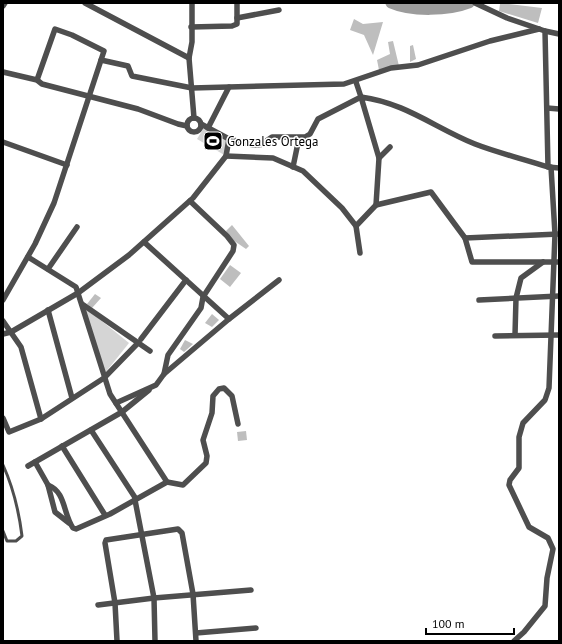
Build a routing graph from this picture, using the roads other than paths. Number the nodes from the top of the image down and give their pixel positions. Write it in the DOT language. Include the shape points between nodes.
graph roads {
  1 [pos="5,3"];
  2 [pos="85,3"];
  3 [pos="192,3"];
  4 [pos="237,3"];
  5 [pos="475,3"];
  6 [pos="3,6"];
  7 [pos="279,10"];
  8 [pos="237,18"];
  9 [pos="191,27"];
  10 [pos="542,30"];
  11 [pos="559,34"];
  12 [pos="189,58"];
  13 [pos="101,60"];
  14 [pos="5,73"];
  15 [pos="37,80"];
  16 [pos="356,82"];
  17 [pos="228,87"];
  18 [pos="192,88"];
  19 [pos="89,96"];
  20 [pos="361,97"];
  21 [pos="547,108"];
  22 [pos="559,109"];
  23 [pos="194,118"];
  24 [pos="201,124"];
  25 [pos="187,126"];
  26 [pos="208,128"];
  27 [pos="229,138"];
  28 [pos="299,138"];
  29 [pos="3,142"];
  30 [pos="390,147"];
  31 [pos="226,156"];
  32 [pos="379,158"];
  33 [pos="66,165"];
  34 [pos="293,167"];
  35 [pos="550,167"];
  36 [pos="559,168"];
  37 [pos="190,201"];
  38 [pos="376,205"];
  39 [pos="356,226"];
  40 [pos="77,227"];
  41 [pos="557,234"];
  42 [pos="464,238"];
  43 [pos="144,242"];
  44 [pos="360,253"];
  45 [pos="28,257"];
  46 [pos="544,261"];
  47 [pos="557,262"];
  48 [pos="48,269"];
  49 [pos="186,280"];
  50 [pos="279,280"];
  51 [pos="78,293"];
  52 [pos="556,296"];
  53 [pos="203,297"];
  54 [pos="516,298"];
  55 [pos="3,300"];
  56 [pos="479,300"];
  57 [pos="82,304"];
  58 [pos="48,310"];
  59 [pos="229,319"];
  60 [pos="3,321"];
  61 [pos="11,332"];
  62 [pos="3,334"];
  63 [pos="514,335"];
  64 [pos="552,335"];
  65 [pos="559,335"];
  66 [pos="496,336"];
  67 [pos="139,341"];
  68 [pos="150,351"];
  69 [pos="164,374"];
  70 [pos="104,378"];
  71 [pos="156,385"];
  72 [pos="72,398"];
  73 [pos="116,403"];
  74 [pos="122,412"];
  75 [pos="3,418"];
  76 [pos="41,418"];
  77 [pos="238,424"];
  78 [pos="92,430"];
  79 [pos="62,446"];
  80 [pos="35,462"];
  81 [pos="3,465"];
  82 [pos="28,466"];
  83 [pos="167,482"];
  84 [pos="48,485"];
  85 [pos="136,499"];
  86 [pos="105,515"];
  87 [pos="69,523"];
  88 [pos="3,531"];
  89 [pos="141,532"];
  90 [pos="251,590"];
  91 [pos="193,594"];
  92 [pos="154,598"];
  93 [pos="115,603"];
  94 [pos="98,605"];
  95 [pos="256,628"];
  96 [pos="196,633"];
  97 [pos="116,641"];
  98 [pos="155,641"];
  99 [pos="196,641"];
  100 [pos="514,641"];
  1 -- 6 [label="street"];
  2 -- 12 [label="street"];
  3 -- 9 [label="street"];
  4 -- 8 [label="street"];
  5 -- 10 [label="street"];
  7 -- 8 [label="street"];
  8 -- 9 [label="street" via="237,24 232,26"];
  9 -- 12 [label="street"];
  10 -- 11 [label="street"];
  10 -- 16 [label="street" via="490,41 418,64 384,70"];
  10 -- 21 [label="street"];
  12 -- 18 [label="street"];
  13 -- 15 [label="street" via="104,51 54,29"];
  13 -- 18 [label="street" via="128,66 132,76"];
  13 -- 19 [label="street"];
  14 -- 15 [label="street"];
  15 -- 19 [label="street" via="42,84"];
  16 -- 17 [label="street"];
  16 -- 20 [label="street"];
  17 -- 18 [label="street"];
  17 -- 26 [label="street"];
  18 -- 23 [label="street"];
  19 -- 25 [label="street"];
  19 -- 33 [label="street"];
  20 -- 28 [label="street" via="318,119 310,134"];
  20 -- 32 [label="street"];
  20 -- 35 [label="street" via="392,103 474,144"];
  21 -- 22 [label="street"];
  21 -- 35 [label="street"];
  23 -- 24 [label="street"];
  23 -- 25 [label="street" via="188,120"];
  24 -- 25 [label="street" via="200,129 195,132"];
  24 -- 26 [label="street"];
  26 -- 27 [label="street"];
  27 -- 28 [label="street" via="260,145 272,137"];
  27 -- 31 [label="street"];
  28 -- 34 [label="street"];
  29 -- 33 [label="street"];
  30 -- 32 [label="street"];
  31 -- 34 [label="street" via="273,158"];
  31 -- 37 [label="street"];
  32 -- 38 [label="street"];
  33 -- 45 [label="street" via="54,203"];
  34 -- 39 [label="street" via="303,171 342,208"];
  35 -- 36 [label="street"];
  35 -- 41 [label="street"];
  37 -- 43 [label="street"];
  37 -- 53 [label="street" via="234,245 233,251"];
  38 -- 39 [label="street"];
  38 -- 42 [label="street" via="430,192"];
  39 -- 44 [label="street"];
  40 -- 48 [label="street"];
  41 -- 42 [label="street"];
  41 -- 47 [label="street"];
  42 -- 46 [label="street" via="472,262"];
  43 -- 49 [label="street"];
  43 -- 51 [label="street"];
  45 -- 48 [label="street"];
  45 -- 55 [label="street"];
  46 -- 47 [label="street"];
  46 -- 54 [label="street" via="520,278"];
  47 -- 52 [label="street"];
  48 -- 51 [label="street" via="76,287"];
  49 -- 53 [label="street"];
  49 -- 67 [label="street"];
  50 -- 59 [label="street"];
  51 -- 57 [label="street"];
  51 -- 58 [label="street"];
  52 -- 54 [label="street"];
  52 -- 64 [label="street"];
  53 -- 59 [label="street"];
  53 -- 69 [label="street" via="201,308 168,354"];
  54 -- 56 [label="street"];
  54 -- 63 [label="street"];
  57 -- 67 [label="street"];
  57 -- 70 [label="street"];
  58 -- 61 [label="street"];
  58 -- 72 [label="street"];
  59 -- 69 [label="street"];
  60 -- 61 [label="street"];
  61 -- 62 [label="street"];
  61 -- 76 [label="street" via="21,347"];
  63 -- 64 [label="street"];
  63 -- 66 [label="street"];
  64 -- 65 [label="street"];
  64 -- 100 [label="street" via="549,388 545,400 523,423 519,437 519,468 509,485 529,526 548,538 553,549 552,559 544,606"];
  67 -- 68 [label="street"];
  67 -- 70 [label="street"];
  69 -- 71 [label="street"];
  70 -- 72 [label="street"];
  70 -- 73 [label="street"];
  71 -- 73 [label="street"];
  71 -- 74 [label="street"];
  72 -- 76 [label="street"];
  73 -- 74 [label="street"];
  74 -- 78 [label="street"];
  74 -- 83 [label="street"];
  75 -- 76 [label="street" via="9,432"];
  77 -- 83 [label="street" via="232,396 224,388 219,389 213,396 212,413 203,440 206,464 183,485"];
  78 -- 79 [label="street"];
  78 -- 85 [label="street"];
  79 -- 80 [label="street"];
  79 -- 86 [label="street"];
  80 -- 82 [label="street"];
  80 -- 84 [label="street"];
  81 -- 88 [label="lane" via="12,483 12,493 20,514 22,536 16,541 7,541"];
  83 -- 85 [label="street"];
  84 -- 87 [label="street" via="56,512"];
  84 -- 87 [label="street" via="59,493"];
  85 -- 86 [label="street"];
  85 -- 89 [label="street"];
  86 -- 87 [label="street" via="76,529"];
  89 -- 91 [label="street" via="181,530"];
  89 -- 92 [label="street"];
  89 -- 93 [label="street" via="109,539 105,543"];
  90 -- 91 [label="street"];
  91 -- 92 [label="street"];
  91 -- 96 [label="street"];
  92 -- 93 [label="street"];
  92 -- 98 [label="street"];
  93 -- 94 [label="street"];
  93 -- 97 [label="street"];
  95 -- 96 [label="street"];
  96 -- 99 [label="street"];
}
